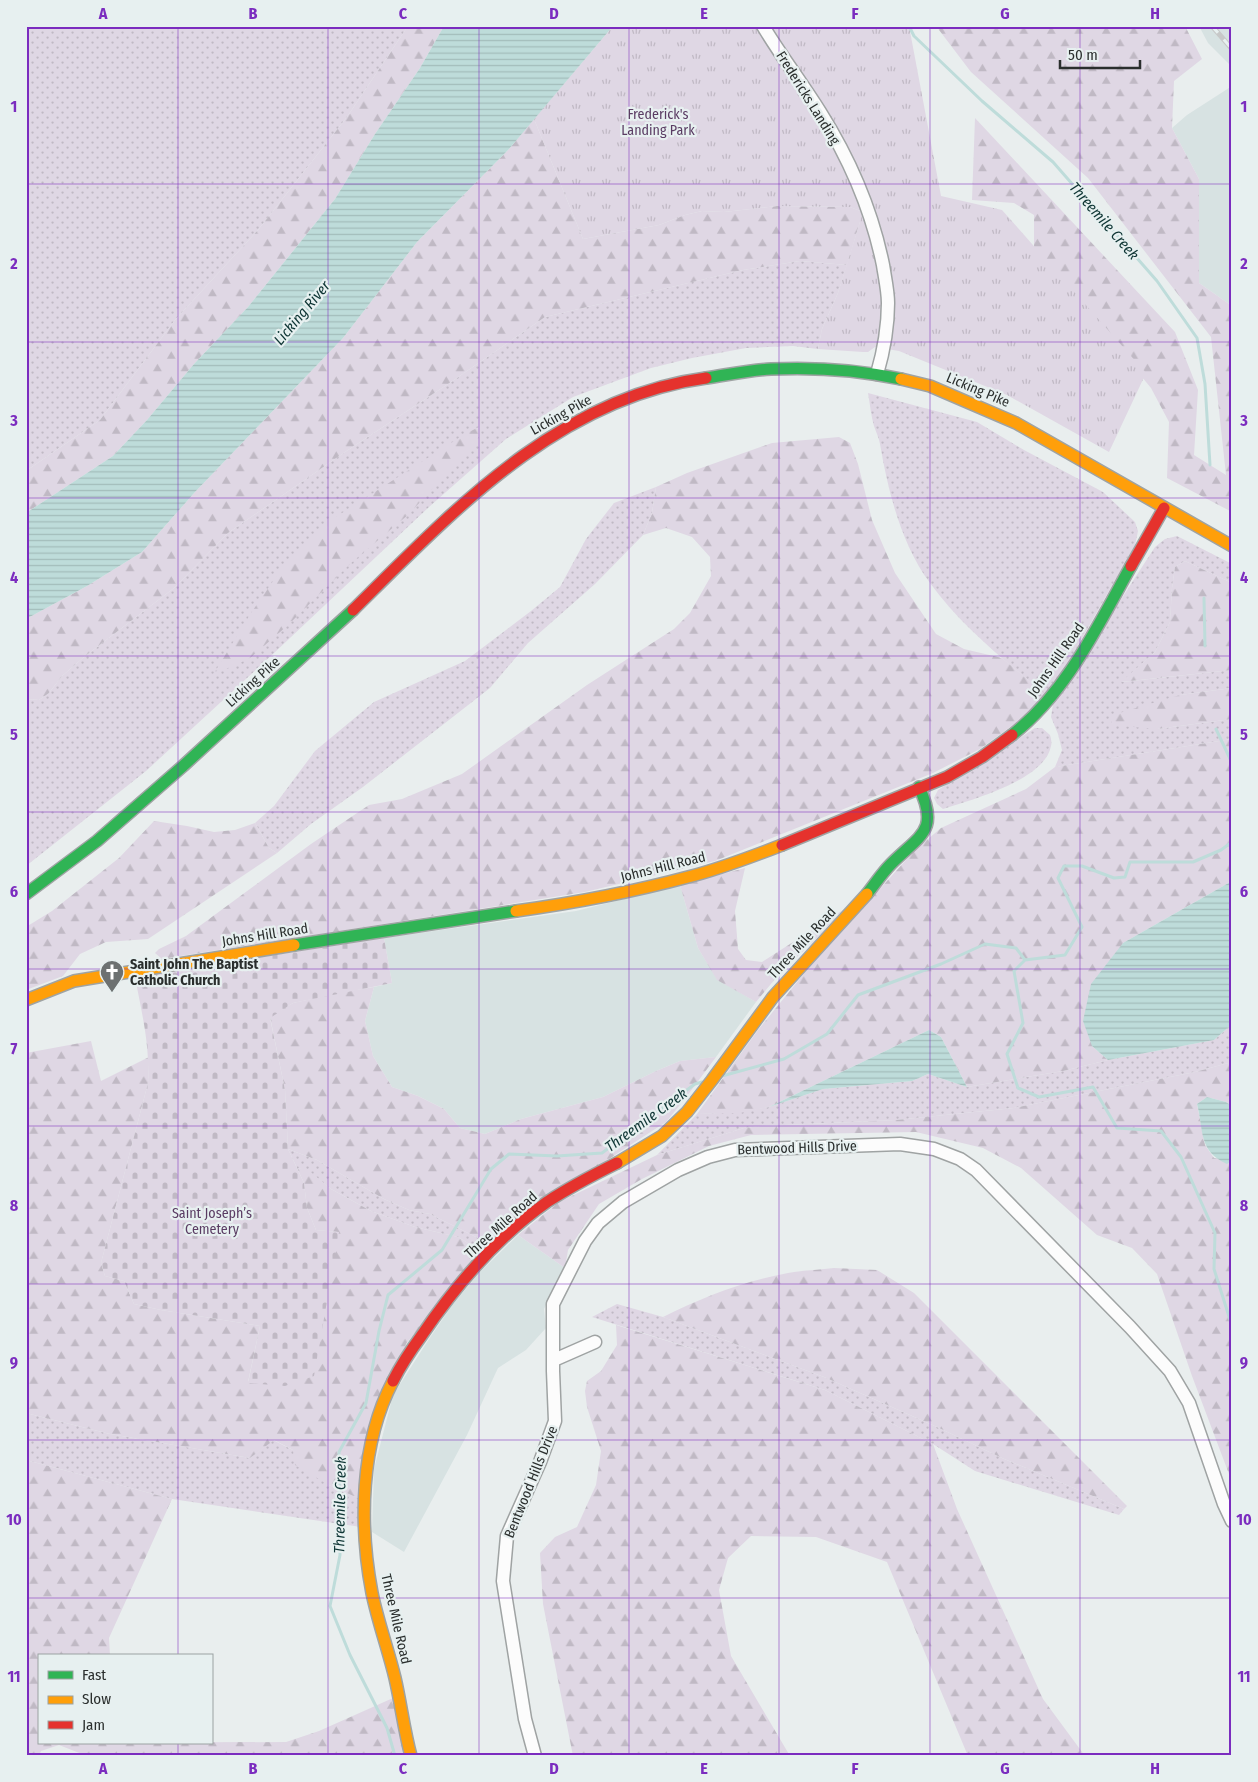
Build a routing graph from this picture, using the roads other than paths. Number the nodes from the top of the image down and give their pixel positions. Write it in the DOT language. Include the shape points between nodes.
graph roads {
  1 [pos="763,26"];
  2 [pos="877,374"];
  3 [pos="1164,508"];
  4 [pos="1232,546"];
  5 [pos="919,787"];
  6 [pos="26,894"];
  7 [pos="26,1000"];
  8 [pos="595,1342"];
  9 [pos="554,1360"];
  10 [pos="1232,1521"];
  11 [pos="410,1756"];
  12 [pos="535,1756"];
  1 -- 2 [label="street, Fredericks Landing" via="848,161 880,252 888,301 886,342"];
  2 -- 3 [label="main road, Licking Pike" via="930,386 1016,423"];
  2 -- 6 [label="main road, Licking Pike" via="770,369 696,379 631,397 556,434 492,478 183,766 97,840"];
  3 -- 4 [label="main road, Licking Pike"];
  3 -- 5 [label="main road, Johns Hill Road" via="1095,630 1050,698 992,751 947,778"];
  5 -- 7 [label="main road, Johns Hill Road" via="838,822 689,877 538,908 74,981"];
  5 -- 11 [label="main road, Three Mile Road" via="929,812 924,832 891,864 860,903 773,997 705,1090 672,1126 645,1147 568,1189 537,1210 492,1251 445,1303 400,1367 385,1396 376,1425 366,1510 370,1580"];
  8 -- 9 [label="street"];
  9 -- 10 [label="street, Bentwood Hills Drive" via="554,1304 585,1242 603,1218 646,1188 692,1163 725,1151 900,1144 934,1149 976,1170 1170,1370 1189,1403"];
  9 -- 12 [label="street, Bentwood Hills Drive" via="555,1422 507,1536 503,1581 524,1719"];
}
